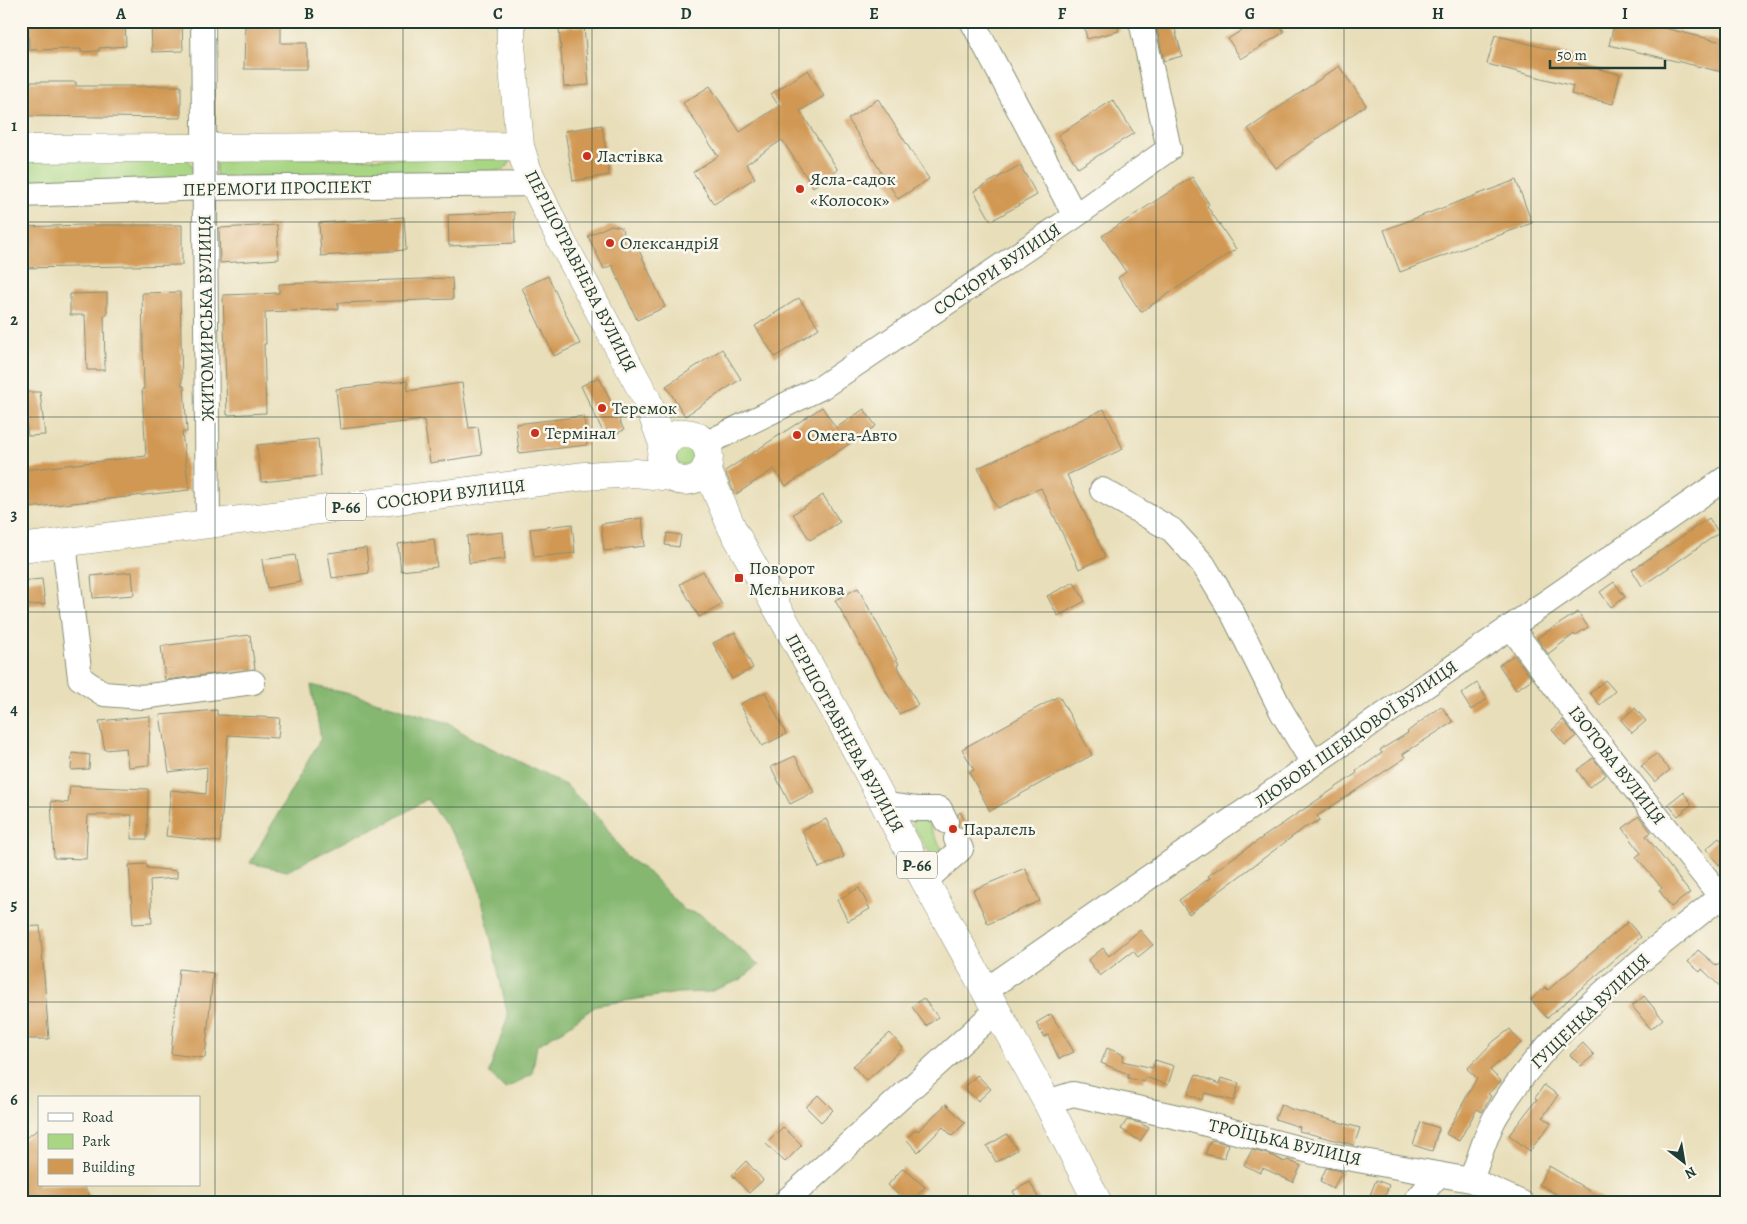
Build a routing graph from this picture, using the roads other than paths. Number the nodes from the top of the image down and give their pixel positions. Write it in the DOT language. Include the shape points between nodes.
graph roads {
  1 [pos="203,21"];
  2 [pos="511,21"];
  3 [pos="972,21"];
  4 [pos="1140,21"];
  5 [pos="520,146"];
  6 [pos="204,148"];
  7 [pos="21,149"];
  8 [pos="533,184"];
  9 [pos="205,188"];
  10 [pos="21,195"];
  11 [pos="1075,216"];
  12 [pos="648,400"];
  13 [pos="664,447"];
  14 [pos="703,450"];
  15 [pos="675,478"];
  16 [pos="1726,478"];
  17 [pos="1102,490"];
  18 [pos="208,526"];
  19 [pos="732,528"];
  20 [pos="64,543"];
  21 [pos="21,548"];
  22 [pos="1511,627"];
  23 [pos="253,682"];
  24 [pos="1314,763"];
  25 [pos="886,806"];
  26 [pos="925,881"];
  27 [pos="1724,897"];
  28 [pos="991,1000"];
  29 [pos="1046,1102"];
  30 [pos="1439,1174"];
  31 [pos="1471,1180"];
  32 [pos="1090,1200"];
  33 [pos="784,1203"];
  34 [pos="1414,1203"];
  35 [pos="1522,1203"];
  1 -- 6 [label="street, ЖИТОМИРСЬКА ВУЛИЦЯ"];
  2 -- 5 [label="main road, ПЕРШОТРАВНЕВА ВУЛИЦЯ"];
  3 -- 11 [label="street"];
  4 -- 11 [label="street, СОСЮРИ ВУЛИЦЯ" via="1170,149"];
  5 -- 6 [label="main road"];
  5 -- 8 [label="main road, ПЕРШОТРАВНЕВА ВУЛИЦЯ"];
  6 -- 7 [label="main road"];
  6 -- 9 [label="street, ЖИТОМИРСЬКА ВУЛИЦЯ"];
  8 -- 9 [label="street, ПЕРЕМОГИ ПРОСПЕКТ"];
  8 -- 12 [label="main road, ПЕРШОТРАВНЕВА ВУЛИЦЯ"];
  9 -- 10 [label="street, ПЕРЕМОГИ ПРОСПЕКТ"];
  9 -- 18 [label="street, ЖИТОМИРСЬКА ВУЛИЦЯ"];
  11 -- 14 [label="street, СОСЮРИ ВУЛИЦЯ" via="822,387"];
  12 -- 13 [label="main road, ПЕРШОТРАВНЕВА ВУЛИЦЯ"];
  12 -- 14 [label="main road, ПЕРШОТРАВНЕВА ВУЛИЦЯ"];
  13 -- 14 [label="main road" via="679,434 693,435"];
  13 -- 15 [label="main road, ПЕРШОТРАВНЕВА ВУЛИЦЯ" via="661,460 667,473"];
  14 -- 15 [label="main road" via="694,479"];
  14 -- 19 [label="main road, ПЕРШОТРАВНЕВА ВУЛИЦЯ / Р-66"];
  15 -- 18 [label="main road, СОСЮРИ ВУЛИЦЯ / Р-66" via="635,473 585,476"];
  15 -- 19 [label="main road, ПЕРШОТРАВНЕВА ВУЛИЦЯ / Р-66"];
  16 -- 22 [label="street, ЛЮБОВІ ШЕВЦОВОЇ ВУЛИЦЯ"];
  17 -- 24 [label="street" via="1172,530 1203,564 1233,614 1282,712"];
  18 -- 20 [label="main road, СОСЮРИ ВУЛИЦЯ / Р-66"];
  19 -- 25 [label="main road, ПЕРШОТРАВНЕВА ВУЛИЦЯ / Р-66"];
  20 -- 21 [label="main road, СОСЮРИ ВУЛИЦЯ / Р-66"];
  20 -- 23 [label="street" via="80,678 104,694 142,697"];
  22 -- 24 [label="street, ЛЮБОВІ ШЕВЦОВОЇ ВУЛИЦЯ"];
  22 -- 27 [label="street, ІЗОТОВА ВУЛИЦЯ" via="1574,712"];
  24 -- 28 [label="street, ЛЮБОВІ ШЕВЦОВОЇ ВУЛИЦЯ"];
  25 -- 26 [label="main road, ПЕРШОТРАВНЕВА ВУЛИЦЯ / Р-66"];
  25 -- 26 [label="street" via="940,809 961,849"];
  26 -- 28 [label="main road, ПЕРШОТРАВНЕВА ВУЛИЦЯ / Р-66"];
  27 -- 31 [label="street, ГУЩЕНКА ВУЛИЦЯ" via="1621,977 1534,1060 1495,1118"];
  28 -- 29 [label="main road, ПЕРШОТРАВНЕВА ВУЛИЦЯ / Р-66"];
  28 -- 33 [label="street, ЛЮБОВІ ШЕВЦОВОЇ ВУЛИЦЯ"];
  29 -- 30 [label="street, ТРОЇЦЬКА ВУЛИЦЯ" via="1073,1094 1313,1152"];
  29 -- 32 [label="main road, ПЕРШОТРАВНЕВА ВУЛИЦЯ / Р-66"];
  30 -- 31 [label="street, ТРОЇЦЬКА ВУЛИЦЯ"];
  30 -- 34 [label="street"];
  31 -- 35 [label="street, ТРОЇЦЬКА ВУЛИЦЯ"];
}
